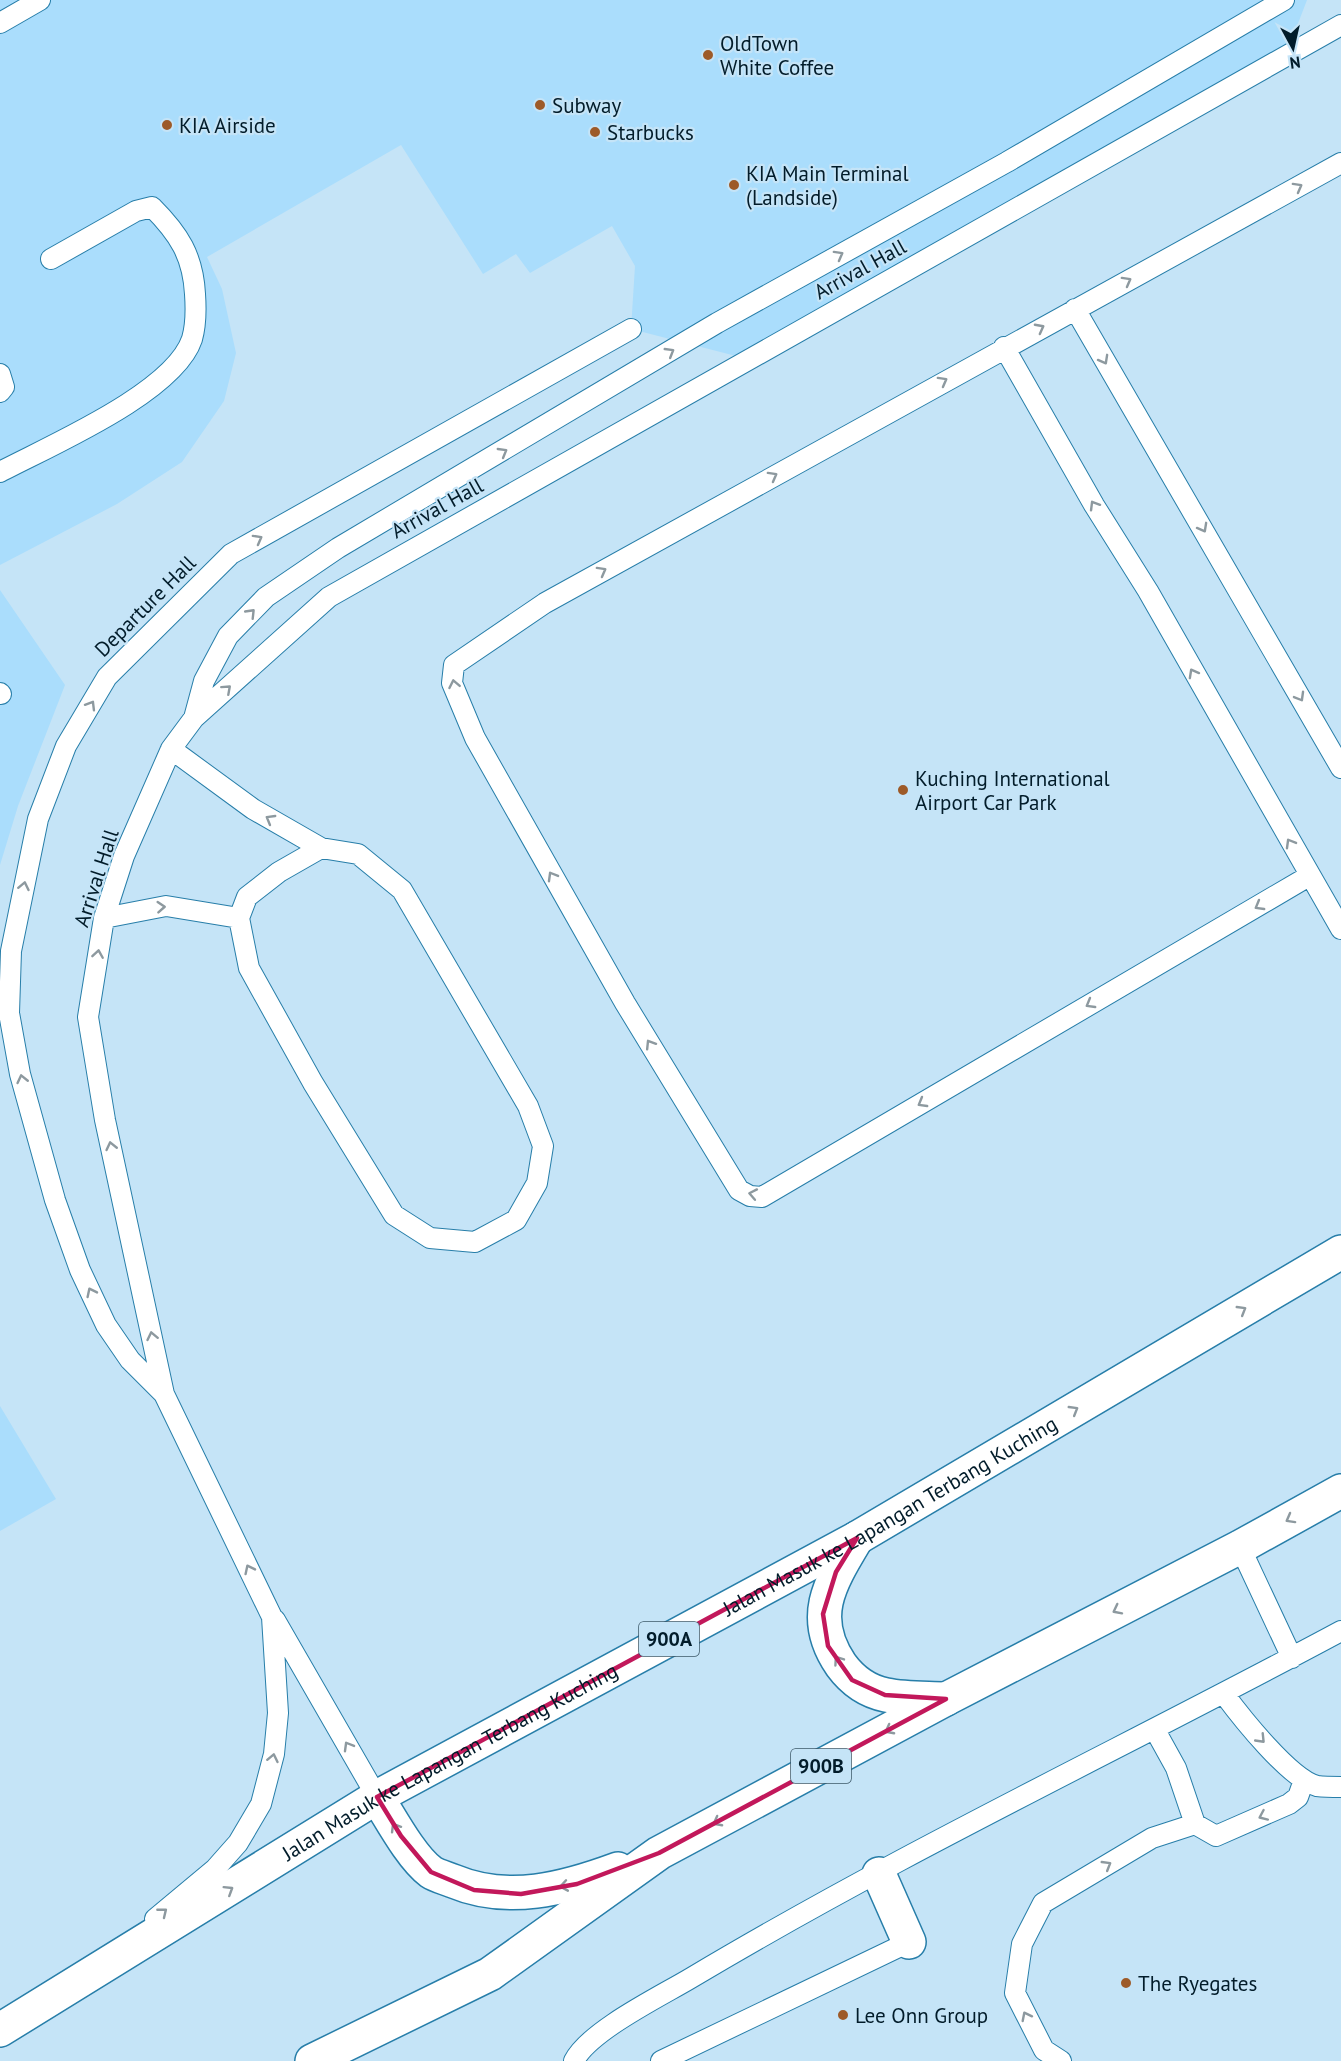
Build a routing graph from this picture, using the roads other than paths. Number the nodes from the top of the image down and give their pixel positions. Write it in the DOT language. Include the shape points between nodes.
graph roads {
  1 [pos="40,0"];
  2 [pos="1284,0"];
  3 [pos="0,23"];
  4 [pos="1341,25"];
  5 [pos="1341,163"];
  6 [pos="51,259"];
  7 [pos="1075,309"];
  8 [pos="631,329"];
  9 [pos="1004,347"];
  10 [pos="0,374"];
  11 [pos="0,392"];
  12 [pos="0,472"];
  13 [pos="194,718"];
  14 [pos="171,749"];
  15 [pos="1341,768"];
  16 [pos="321,848"];
  17 [pos="1309,876"];
  18 [pos="104,918"];
  19 [pos="239,918"];
  20 [pos="1341,929"];
  21 [pos="1341,1252"];
  22 [pos="164,1394"];
  23 [pos="1341,1491"];
  24 [pos="856,1538"];
  25 [pos="1240,1547"];
  26 [pos="272,1617"];
  27 [pos="1341,1631"];
  28 [pos="1292,1658"];
  29 [pos="1224,1694"];
  30 [pos="946,1699"];
  31 [pos="1155,1730"];
  32 [pos="1304,1780"];
  33 [pos="1341,1787"];
  34 [pos="378,1797"];
  35 [pos="1195,1824"];
  36 [pos="659,1853"];
  37 [pos="879,1874"];
  38 [pos="909,1942"];
  39 [pos="69,1989"];
  40 [pos="0,2030"];
  41 [pos="312,2061"];
  42 [pos="574,2061"];
  43 [pos="661,2061"];
  44 [pos="1061,2061"];
  1 -- 3 [label="lane"];
  13 -- 2 [label="lane, one-way" via="204,681 228,636 266,597 339,548 717,323 1008,162"];
  13 -- 4 [label="lane, Arrival Hall, one-way" via="328,597"];
  7 -- 5 [label="lane, one-way"];
  6 -- 12 [label="lane" via="136,211 152,207 180,239 194,269 196,309 192,340 171,369 125,406"];
  9 -- 7 [label="lane, one-way"];
  7 -- 15 [label="lane, one-way"];
  22 -- 8 [label="lane, Departure Hall, one-way" via="130,1360 106,1325 80,1270 36,1135 9,1013 11,951 38,819 66,746 107,677 231,554"];
  17 -- 9 [label="lane, one-way"];
  17 -- 9 [label="lane, one-way" via="762,1197 739,1190 576,918 475,738 452,683 454,665 545,603"];
  10 -- 11 [label="lane"];
  13 -- 14 [label="lane, Arrival Hall"];
  16 -- 14 [label="lane, one-way" via="244,803"];
  14 -- 18 [label="lane, Arrival Hall" via="124,856"];
  16 -- 19 [label="lane" via="279,872 248,897"];
  16 -- 19 [label="lane" via="358,854 402,890 528,1106 543,1146 537,1183 516,1220 475,1242 430,1238 394,1215 313,1083 249,968"];
  17 -- 20 [label="lane"];
  18 -- 19 [label="lane, one-way" via="166,906"];
  22 -- 18 [label="lane, Arrival Hall, one-way" via="105,1120 88,1017"];
  24 -- 21 [label="main road, Jalan Masuk ke Lapangan Terbang Kuching / 900A, one-way"];
  26 -- 22 [label="lane, one-way"];
  23 -- 25 [label="main road, 900B, one-way"];
  30 -- 24 [label="main road, one-way" via="885,1695 852,1680 828,1646 822,1614 836,1572"];
  24 -- 34 [label="main road, Jalan Masuk ke Lapangan Terbang Kuching / 900A"];
  25 -- 28 [label="lane"];
  25 -- 30 [label="main road, 900B, one-way"];
  34 -- 26 [label="lane, one-way"];
  39 -- 26 [label="lane, one-way" via="215,1869 238,1843 261,1804 274,1754 278,1713"];
  27 -- 28 [label="lane"];
  28 -- 29 [label="lane"];
  29 -- 31 [label="lane"];
  29 -- 32 [label="lane, one-way" via="1265,1744"];
  30 -- 36 [label="main road, 900B, one-way"];
  31 -- 35 [label="lane" via="1176,1768"];
  31 -- 37 [label="lane"];
  32 -- 33 [label="lane" via="1317,1786"];
  32 -- 35 [label="lane, one-way" via="1298,1797 1289,1804 1216,1836"];
  36 -- 34 [label="main road, one-way" via="577,1884 521,1894 474,1890 432,1872 401,1836"];
  39 -- 34 [label="main road, Jalan Masuk ke Lapangan Terbang Kuching / 900A, one-way"];
  44 -- 35 [label="lane, one-way" via="1044,2050 1015,1993 1022,1944 1043,1903 1152,1838"];
  36 -- 41 [label="main road, 900B" via="490,1974"];
  37 -- 38 [label="main road"];
  37 -- 42 [label="lane" via="616,2022 579,2050"];
  38 -- 43 [label="lane"];
  39 -- 40 [label="main road, Jalan Masuk ke Lapangan Terbang Kuching / 900A"];
}
